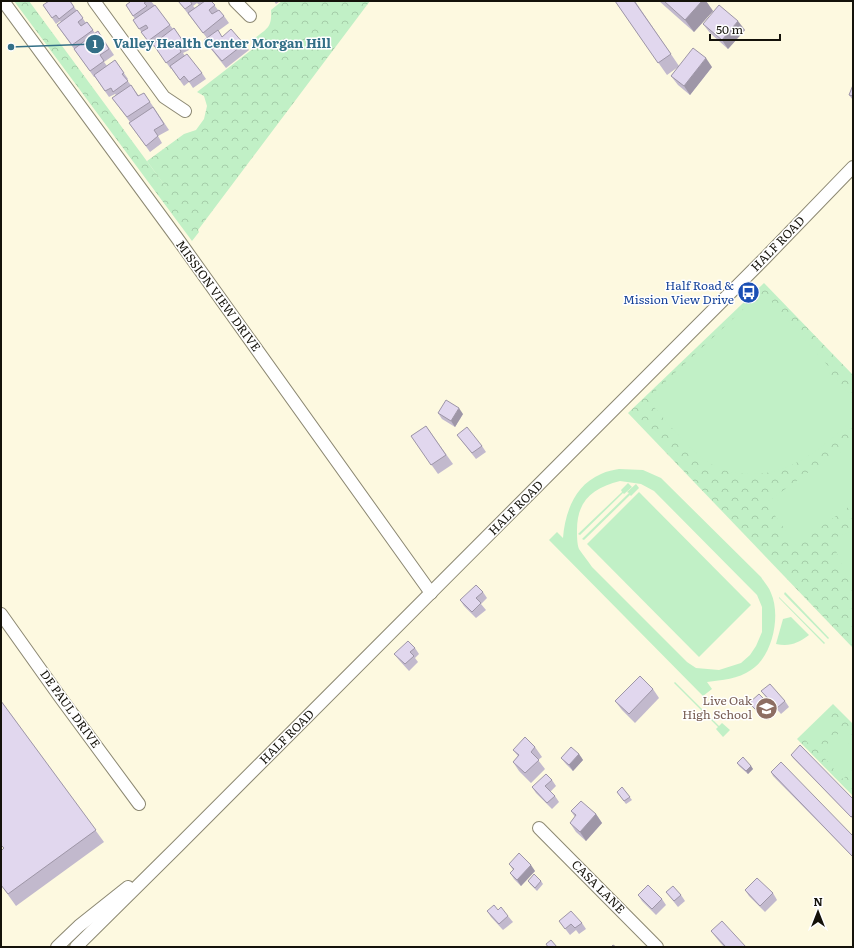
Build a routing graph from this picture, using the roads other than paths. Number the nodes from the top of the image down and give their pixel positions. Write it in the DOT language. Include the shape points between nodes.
graph roads {
  1 [pos="3,1"];
  2 [pos="94,1"];
  3 [pos="235,1"];
  4 [pos="250,16"];
  5 [pos="185,111"];
  6 [pos="853,167"];
  7 [pos="431,593"];
  8 [pos="1,614"];
  9 [pos="139,804"];
  10 [pos="539,828"];
  11 [pos="177,848"];
  12 [pos="57,947"];
  13 [pos="76,947"];
  14 [pos="657,947"];
  1 -- 7 [label="street, MISSION VIEW DRIVE" via="177,238"];
  2 -- 5 [label="street" via="164,97"];
  3 -- 4 [label="street"];
  6 -- 7 [label="street, HALF ROAD"];
  7 -- 11 [label="street, HALF ROAD"];
  8 -- 9 [label="street, DE PAUL DRIVE"];
  10 -- 14 [label="street, CASA LANE"];
  11 -- 12 [label="street, HALF ROAD" via="78,926"];
  11 -- 13 [label="street, HALF ROAD"];
}
